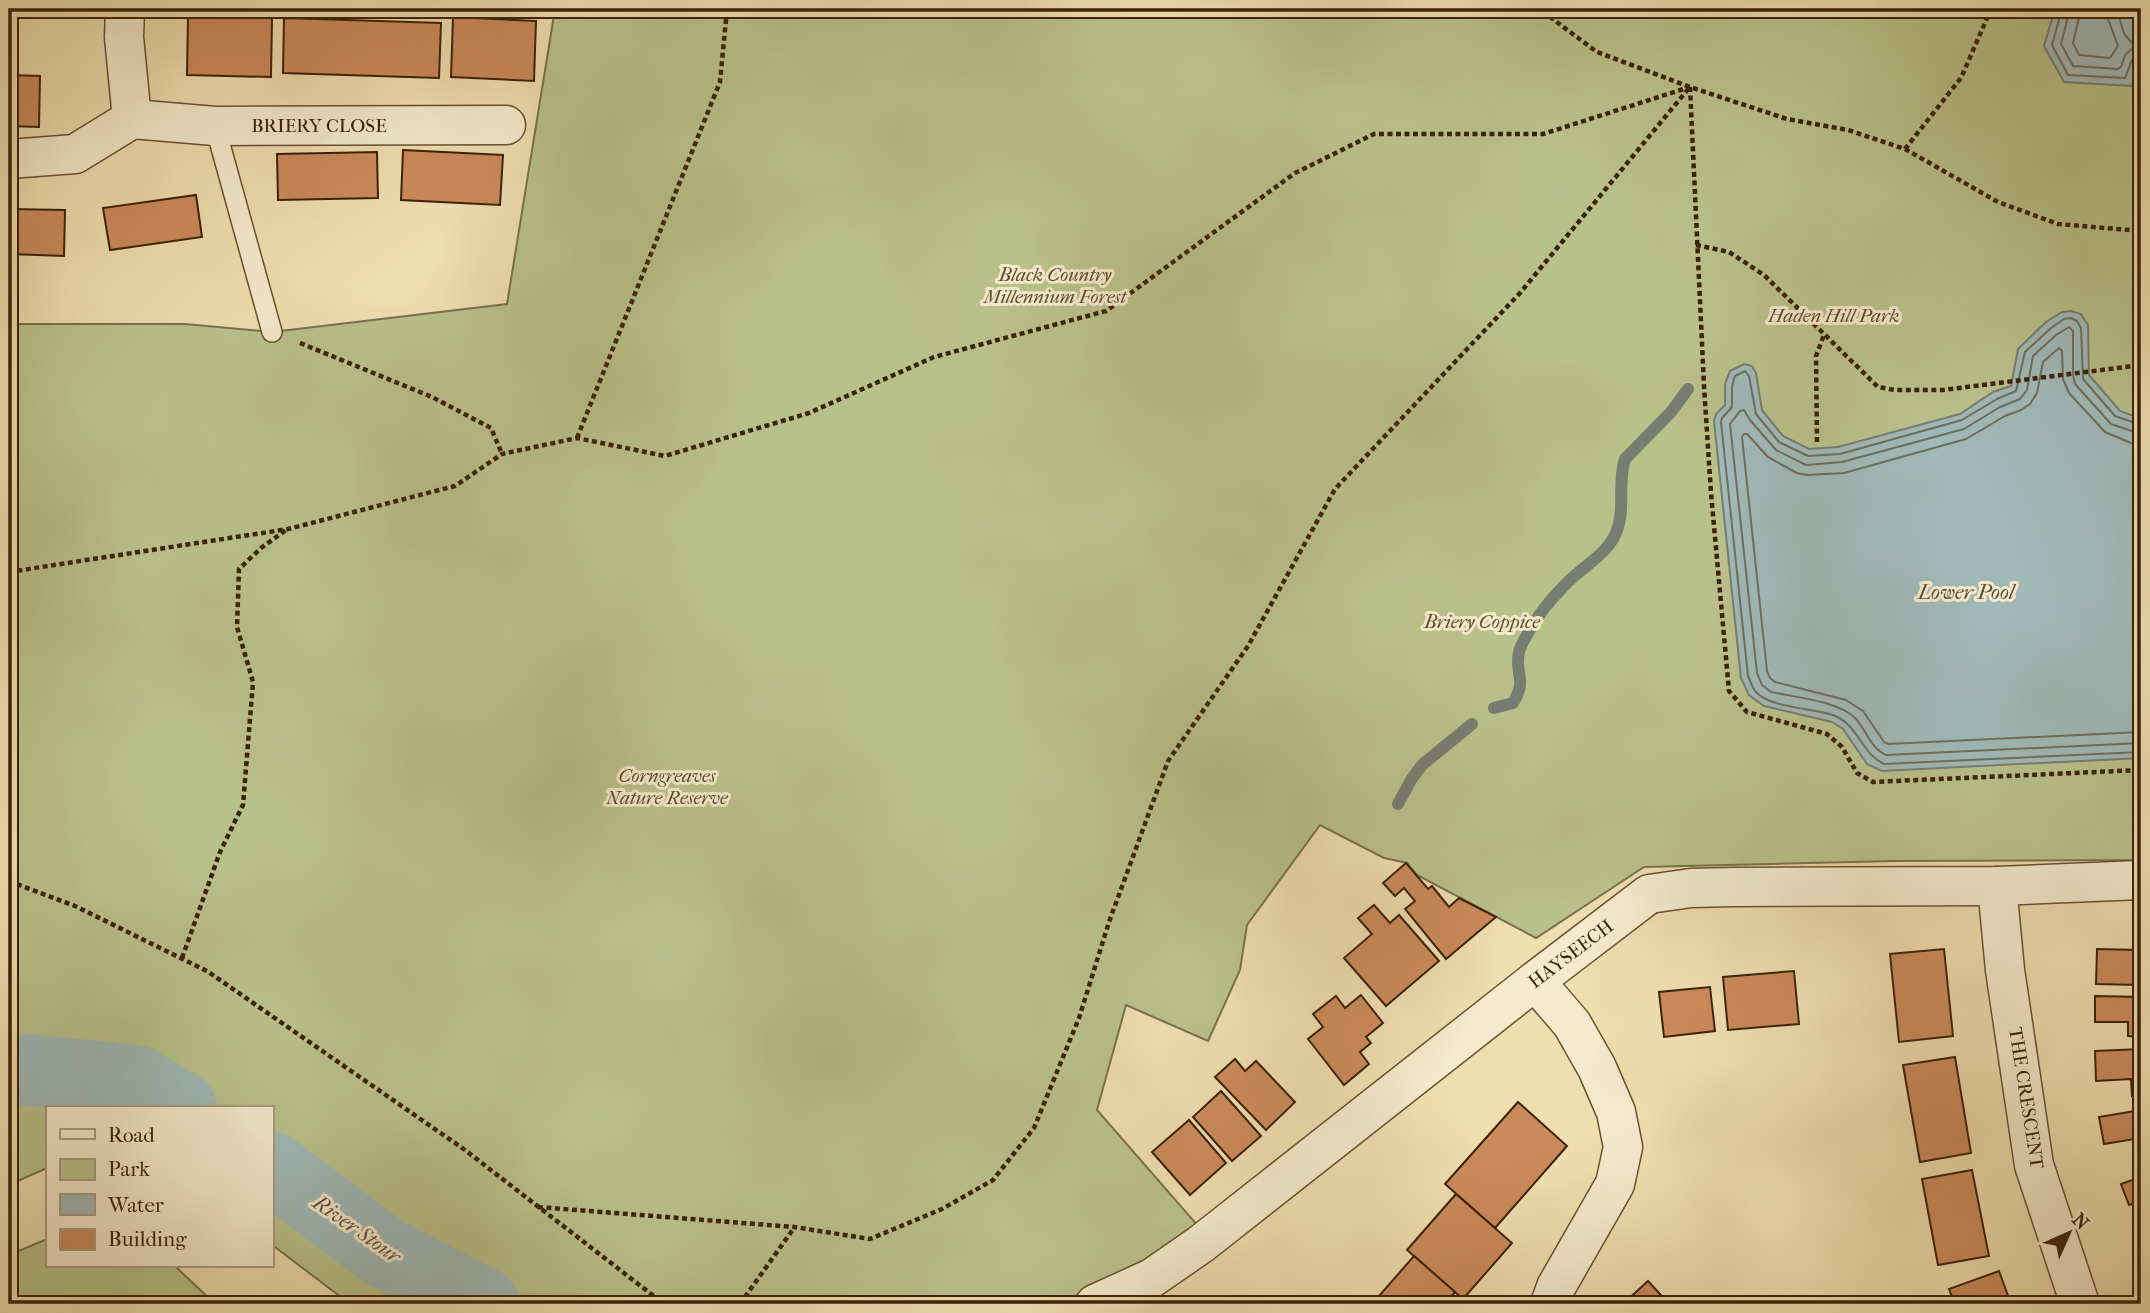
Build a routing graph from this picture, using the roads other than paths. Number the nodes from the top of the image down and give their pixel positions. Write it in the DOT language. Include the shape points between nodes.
graph roads {
  1 [pos="125,9"];
  2 [pos="132,120"];
  3 [pos="506,125"];
  4 [pos="215,126"];
  5 [pos="9,159"];
  6 [pos="272,332"];
  7 [pos="2141,880"];
  8 [pos="1997,886"];
  9 [pos="1535,981"];
  10 [pos="1096,1304"];
  11 [pos="1550,1304"];
  12 [pos="2080,1304"];
  1 -- 2 [label="street"];
  2 -- 4 [label="street, BRIERY CLOSE"];
  2 -- 5 [label="street" via="75,154"];
  3 -- 4 [label="street, BRIERY CLOSE"];
  4 -- 6 [label="lane"];
  7 -- 8 [label="street, HAYSEECH"];
  8 -- 9 [label="street, HAYSEECH" via="1734,887 1649,894"];
  8 -- 12 [label="street, THE CRESCENT" via="2034,1165"];
  9 -- 10 [label="street, HAYSEECH" via="1202,1244 1152,1278"];
  9 -- 11 [label="street" via="1572,1024 1597,1068 1616,1112 1623,1147 1615,1184"];
}
